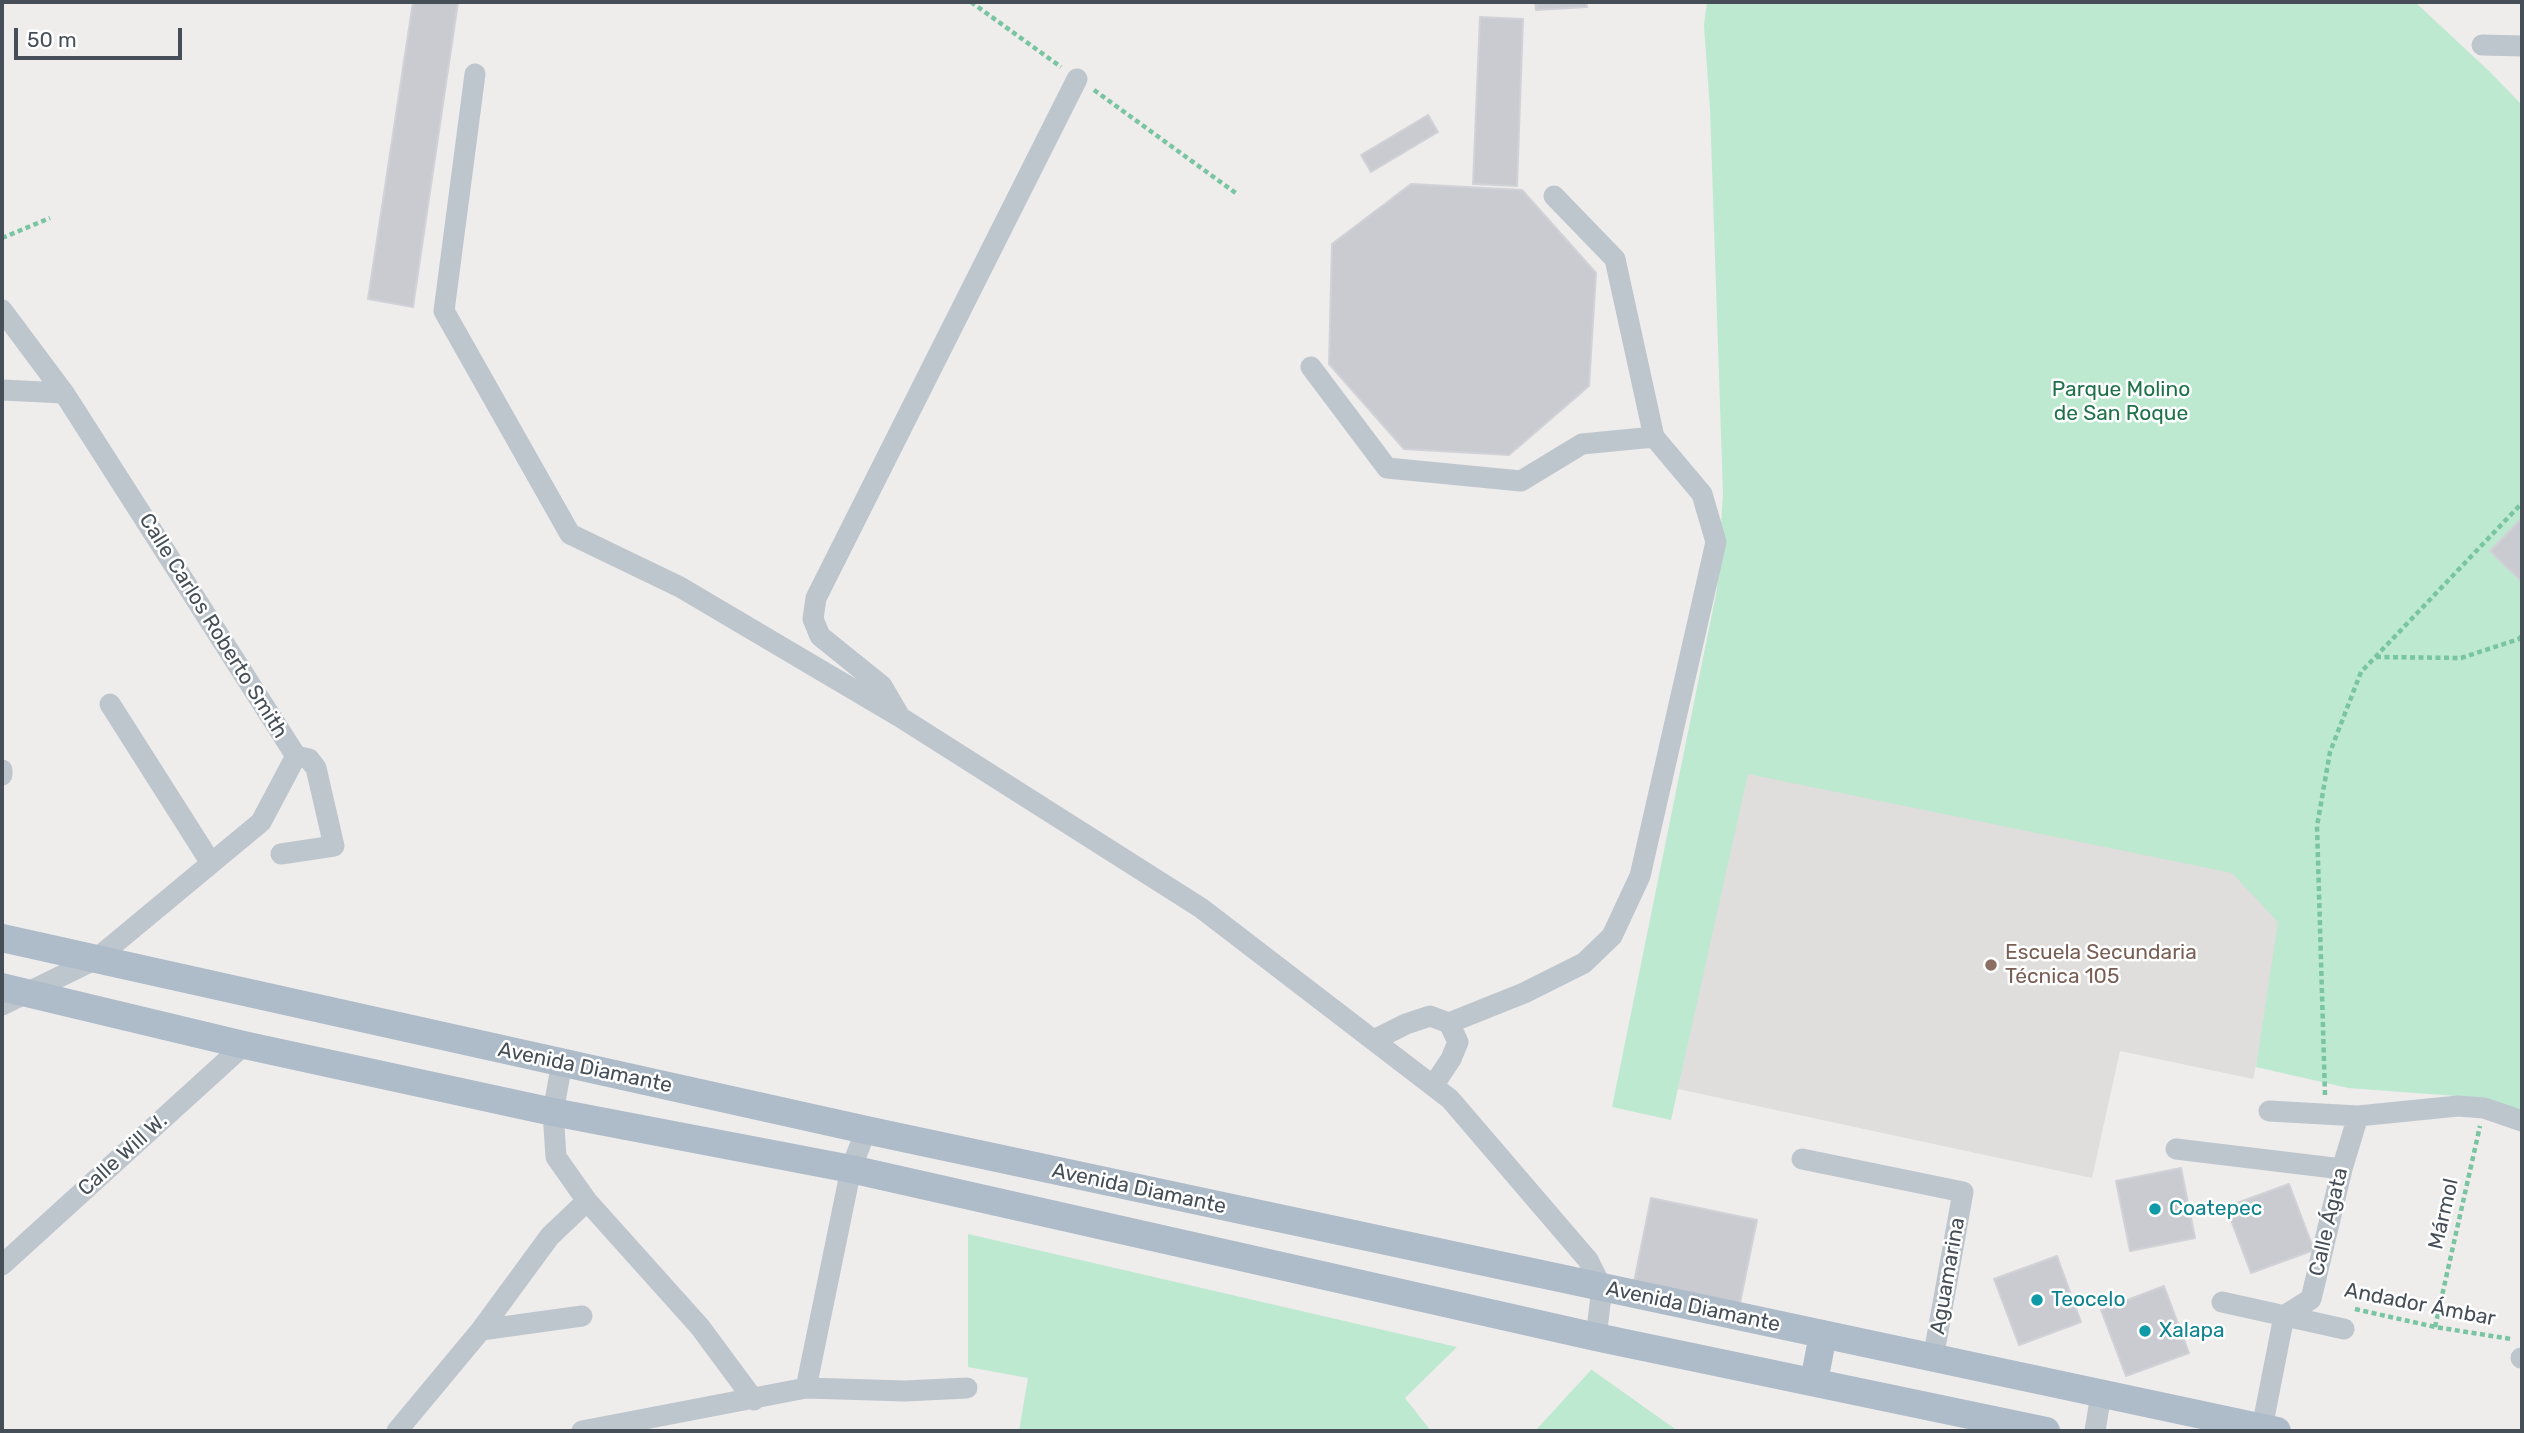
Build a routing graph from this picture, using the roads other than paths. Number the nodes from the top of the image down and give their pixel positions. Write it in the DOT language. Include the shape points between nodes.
graph roads {
  1 [pos="2482,45"];
  2 [pos="2522,46"];
  3 [pos="475,74"];
  4 [pos="1077,79"];
  5 [pos="1554,196"];
  6 [pos="2,310"];
  7 [pos="1311,367"];
  8 [pos="2,390"];
  9 [pos="64,393"];
  10 [pos="1654,437"];
  11 [pos="110,704"];
  12 [pos="900,717"];
  13 [pos="296,757"];
  14 [pos="281,854"];
  15 [pos="211,863"];
  16 [pos="2,938"];
  17 [pos="96,959"];
  18 [pos="10,995"];
  19 [pos="1449,1023"];
  20 [pos="1374,1040"];
  21 [pos="244,1045"];
  22 [pos="562,1063"];
  23 [pos="1433,1086"];
  24 [pos="2269,1111"];
  25 [pos="553,1112"];
  26 [pos="2358,1116"];
  27 [pos="2522,1121"];
  28 [pos="866,1130"];
  29 [pos="2176,1149"];
  30 [pos="1802,1158"];
  31 [pos="851,1169"];
  32 [pos="2342,1169"];
  33 [pos="587,1201"];
  34 [pos="2,1265"];
  35 [pos="1602,1288"];
  36 [pos="2222,1302"];
  37 [pos="2284,1315"];
  38 [pos="582,1316"];
  39 [pos="2344,1329"];
  40 [pos="481,1330"];
  41 [pos="1823,1334"];
  42 [pos="1596,1337"];
  43 [pos="1933,1359"];
  44 [pos="1814,1382"];
  45 [pos="806,1388"];
  46 [pos="967,1388"];
  47 [pos="2101,1394"];
  48 [pos="754,1400"];
  49 [pos="2269,1430"];
  50 [pos="397,1431"];
  51 [pos="582,1431"];
  52 [pos="2046,1431"];
  53 [pos="2095,1431"];
  1 -- 2 [label="street"];
  3 -- 12 [label="street" via="444,312 570,534 680,587"];
  4 -- 12 [label="street" via="816,598 813,619 820,636 882,686"];
  5 -- 10 [label="street" via="1615,259"];
  6 -- 9 [label="street, Calle Carlos Roberto Smith"];
  7 -- 10 [label="street" via="1387,468 1521,481 1582,444"];
  8 -- 9 [label="street"];
  9 -- 13 [label="street, Calle Carlos Roberto Smith"];
  10 -- 19 [label="street" via="1702,494 1716,542 1640,876 1612,936 1584,963"];
  11 -- 15 [label="street"];
  12 -- 20 [label="street" via="1201,908"];
  13 -- 14 [label="street" via="309,760 316,768 334,846"];
  13 -- 15 [label="street, Calle Carlos Roberto Smith" via="261,822"];
  15 -- 17 [label="street, Calle Carlos Roberto Smith"];
  16 -- 17 [label="main road, Avenida Diamante"];
  17 -- 18 [label="street, Calle Carlos Roberto Smith"];
  17 -- 22 [label="main road, Avenida Diamante"];
  18 -- 21 [label="main road, Avenida Diamante"];
  19 -- 20 [label="street" via="1430,1016"];
  19 -- 23 [label="street" via="1458,1042"];
  20 -- 23 [label="street"];
  21 -- 25 [label="main road, Avenida Diamante"];
  21 -- 34 [label="street, Calle Will W."];
  22 -- 25 [label="street"];
  22 -- 28 [label="main road, Avenida Diamante"];
  23 -- 35 [label="street" via="1450,1099 1588,1260"];
  24 -- 26 [label="street"];
  25 -- 31 [label="main road, Avenida Diamante"];
  25 -- 33 [label="street" via="556,1157"];
  26 -- 27 [label="street" via="2458,1106 2484,1108"];
  26 -- 32 [label="street, Calle Ágata"];
  28 -- 31 [label="street"];
  28 -- 35 [label="main road, Avenida Diamante"];
  29 -- 32 [label="street"];
  30 -- 43 [label="street, Aguamarina" via="1963,1192"];
  31 -- 42 [label="main road, Avenida Diamante"];
  31 -- 45 [label="street"];
  32 -- 37 [label="street, Calle Ágata" via="2311,1299"];
  33 -- 40 [label="street" via="550,1236"];
  33 -- 48 [label="street" via="700,1327"];
  35 -- 41 [label="main road, Avenida Diamante"];
  35 -- 42 [label="street"];
  36 -- 37 [label="street"];
  37 -- 39 [label="street"];
  37 -- 49 [label="street"];
  38 -- 40 [label="street"];
  40 -- 50 [label="street"];
  41 -- 43 [label="main road, Avenida Diamante"];
  41 -- 44 [label="main road"];
  42 -- 44 [label="main road, Avenida Diamante"];
  43 -- 47 [label="main road, Avenida Diamante"];
  44 -- 52 [label="main road, Avenida Diamante"];
  45 -- 46 [label="street"];
  45 -- 48 [label="street"];
  47 -- 49 [label="main road, Avenida Diamante"];
  47 -- 53 [label="street"];
  48 -- 51 [label="street"];
}
